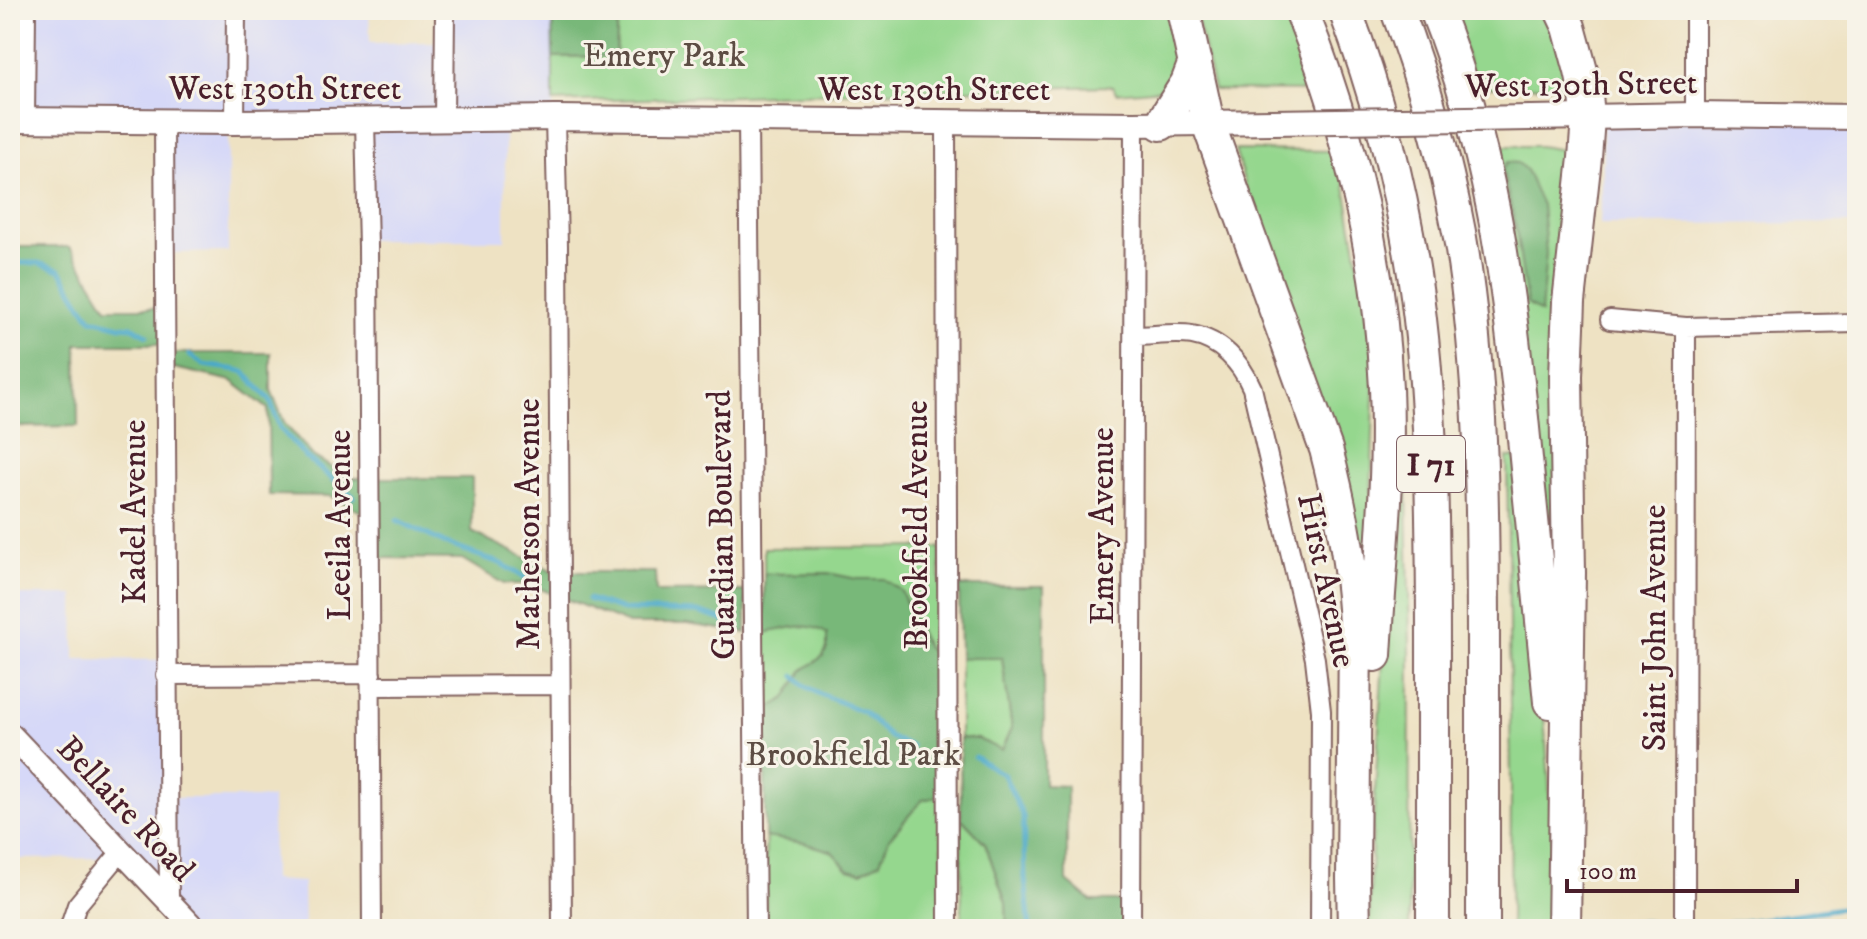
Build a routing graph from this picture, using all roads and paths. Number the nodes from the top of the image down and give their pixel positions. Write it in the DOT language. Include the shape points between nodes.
graph roads {
  1 [pos="26,10"];
  2 [pos="236,10"];
  3 [pos="445,10"];
  4 [pos="1183,10"];
  5 [pos="1301,10"];
  6 [pos="1345,10"];
  7 [pos="1397,10"];
  8 [pos="1436,10"];
  9 [pos="1561,10"];
  10 [pos="1695,10"];
  11 [pos="1195,62"];
  12 [pos="1695,115"];
  13 [pos="1857,117"];
  14 [pos="555,118"];
  15 [pos="1588,118"];
  16 [pos="17,120"];
  17 [pos="444,120"];
  18 [pos="365,121"];
  19 [pos="748,121"];
  20 [pos="946,121"];
  21 [pos="164,122"];
  22 [pos="235,122"];
  23 [pos="1208,123"];
  24 [pos="1148,124"];
  25 [pos="1610,320"];
  26 [pos="1857,323"];
  27 [pos="1686,327"];
  28 [pos="1134,336"];
  29 [pos="166,675"];
  30 [pos="372,680"];
  31 [pos="560,685"];
  32 [pos="10,734"];
  33 [pos="1564,837"];
  34 [pos="121,852"];
  35 [pos="169,902"];
  36 [pos="69,929"];
  37 [pos="195,929"];
  38 [pos="372,929"];
  39 [pos="562,929"];
  40 [pos="756,929"];
  41 [pos="948,929"];
  42 [pos="1131,929"];
  43 [pos="1320,929"];
  44 [pos="1356,929"];
  45 [pos="1433,929"];
  46 [pos="1483,929"];
  47 [pos="1564,929"];
  48 [pos="1685,929"];
  1 -- 16 [label="street"];
  2 -- 22 [label="street"];
  3 -- 17 [label="street"];
  4 -- 11 [label="highway"];
  5 -- 44 [label="highway" via="1359,193 1377,286 1385,377 1385,487"];
  6 -- 45 [label="highway, I 71" via="1400,200 1426,380 1433,557"];
  7 -- 46 [label="highway, I 71" via="1453,206 1477,385 1483,566"];
  8 -- 33 [label="highway" via="1482,155 1502,257"];
  9 -- 15 [label="highway" via="1581,71"];
  10 -- 12 [label="street"];
  11 -- 23 [label="highway"];
  11 -- 24 [label="highway" via="1187,83"];
  12 -- 13 [label="main road, West 130th Street"];
  12 -- 15 [label="main road, West 130th Street"];
  14 -- 17 [label="main road, West 130th Street"];
  14 -- 19 [label="main road, West 130th Street"];
  14 -- 31 [label="street, Matherson Avenue"];
  15 -- 23 [label="main road, West 130th Street, bridge"];
  15 -- 33 [label="highway" via="1566,376"];
  16 -- 21 [label="main road, West 130th Street"];
  17 -- 18 [label="main road, West 130th Street"];
  18 -- 22 [label="main road, West 130th Street"];
  18 -- 30 [label="street, Leeila Avenue"];
  19 -- 20 [label="main road, West 130th Street"];
  19 -- 40 [label="street, Guardian Boulevard"];
  20 -- 24 [label="main road, West 130th Street"];
  20 -- 41 [label="street, Brookfield Avenue"];
  21 -- 22 [label="main road, West 130th Street"];
  21 -- 29 [label="street, Kadel Avenue"];
  23 -- 24 [label="main road, West 130th Street"];
  23 -- 44 [label="highway" via="1340,500 1354,591"];
  24 -- 28 [label="street, Emery Avenue"];
  25 -- 27 [label="street"];
  26 -- 27 [label="street"];
  27 -- 48 [label="street, Saint John Avenue"];
  28 -- 42 [label="street, Emery Avenue"];
  28 -- 43 [label="street, Hirst Avenue" via="1192,335 1212,342 1237,362 1252,388 1319,685"];
  29 -- 30 [label="street"];
  29 -- 35 [label="street, Kadel Avenue"];
  30 -- 31 [label="street"];
  30 -- 38 [label="street, Leeila Avenue"];
  31 -- 39 [label="street, Matherson Avenue"];
  32 -- 34 [label="street, Bellaire Road"];
  33 -- 47 [label="highway"];
  34 -- 35 [label="street, Bellaire Road"];
  34 -- 36 [label="street" via="77,905"];
  35 -- 37 [label="street, Bellaire Road"];
}
